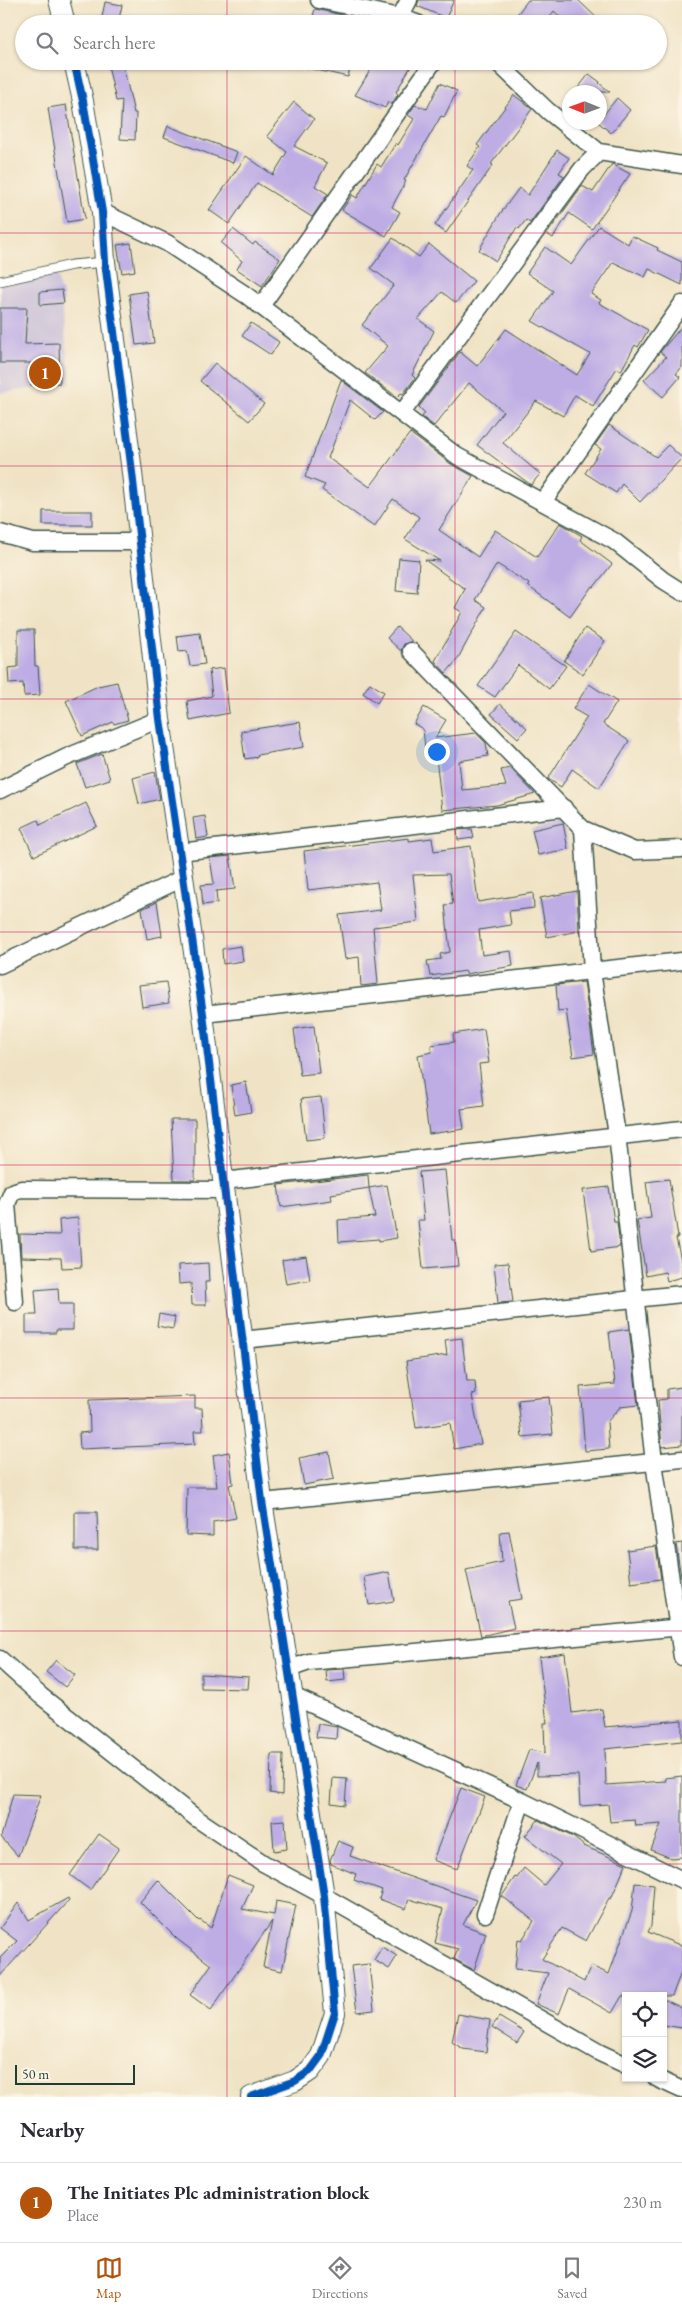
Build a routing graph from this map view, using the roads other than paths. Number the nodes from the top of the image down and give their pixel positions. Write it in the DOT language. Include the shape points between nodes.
graph roads {
  1 [pos="59,0"];
  2 [pos="319,0"];
  3 [pos="409,0"];
  4 [pos="63,15"];
  5 [pos="390,15"];
  6 [pos="401,15"];
  7 [pos="76,70"];
  8 [pos="428,70"];
  9 [pos="505,70"];
  10 [pos="599,152"];
  11 [pos="682,165"];
  12 [pos="102,212"];
  13 [pos="105,262"];
  14 [pos="0,281"];
  15 [pos="682,304"];
  16 [pos="261,306"];
  17 [pos="402,413"];
  18 [pos="543,502"];
  19 [pos="0,533"];
  20 [pos="140,542"];
  21 [pos="682,592"];
  22 [pos="411,651"];
  23 [pos="160,719"];
  24 [pos="0,790"];
  25 [pos="564,808"];
  26 [pos="583,829"];
  27 [pos="682,849"];
  28 [pos="179,852"];
  29 [pos="183,878"];
  30 [pos="682,961"];
  31 [pos="0,965"];
  32 [pos="592,971"];
  33 [pos="203,1014"];
  34 [pos="682,1128"];
  35 [pos="617,1135"];
  36 [pos="224,1186"];
  37 [pos="682,1294"];
  38 [pos="636,1298"];
  39 [pos="15,1302"];
  40 [pos="242,1340"];
  41 [pos="682,1459"];
  42 [pos="654,1462"];
  43 [pos="263,1502"];
  44 [pos="680,1627"];
  45 [pos="682,1656"];
  46 [pos="0,1659"];
  47 [pos="289,1670"];
  48 [pos="293,1696"];
  49 [pos="522,1801"];
  50 [pos="682,1880"];
  51 [pos="324,1896"];
  52 [pos="485,1914"];
  53 [pos="622,2063"];
  54 [pos="665,2082"];
  55 [pos="682,2090"];
  56 [pos="256,2096"];
  1 -- 4 [label="street"];
  2 -- 5 [label="street"];
  3 -- 6 [label="street"];
  7 -- 12 [label="street"];
  8 -- 16 [label="street"];
  9 -- 10 [label="street" via="548,112"];
  10 -- 11 [label="street"];
  10 -- 17 [label="street" via="582,169"];
  12 -- 13 [label="street"];
  12 -- 16 [label="street" via="167,243"];
  13 -- 14 [label="lane" via="72,265"];
  13 -- 20 [label="street"];
  15 -- 18 [label="street"];
  16 -- 17 [label="street"];
  17 -- 18 [label="street" via="457,456"];
  18 -- 21 [label="street" via="614,541"];
  19 -- 20 [label="street" via="32,542"];
  20 -- 23 [label="street"];
  22 -- 25 [label="street"];
  23 -- 24 [label="street" via="67,757"];
  23 -- 28 [label="street"];
  25 -- 26 [label="street"];
  25 -- 28 [label="street"];
  26 -- 27 [label="street" via="635,851"];
  26 -- 32 [label="street"];
  28 -- 29 [label="street"];
  29 -- 31 [label="street"];
  29 -- 33 [label="street"];
  30 -- 32 [label="street"];
  32 -- 33 [label="street"];
  32 -- 35 [label="street"];
  33 -- 36 [label="street"];
  34 -- 35 [label="street"];
  35 -- 36 [label="street"];
  35 -- 38 [label="street"];
  36 -- 39 [label="street" via="22,1189 12,1192 7,1204"];
  36 -- 40 [label="street"];
  37 -- 38 [label="street"];
  38 -- 40 [label="street"];
  38 -- 42 [label="street"];
  40 -- 43 [label="street"];
  41 -- 42 [label="street"];
  42 -- 43 [label="street"];
  42 -- 44 [label="street"];
  43 -- 47 [label="street"];
  44 -- 45 [label="street"];
  44 -- 47 [label="street" via="308,1662"];
  46 -- 51 [label="street" via="41,1696 196,1818 262,1863"];
  47 -- 48 [label="street"];
  48 -- 49 [label="street"];
  48 -- 51 [label="street"];
  49 -- 50 [label="street"];
  49 -- 52 [label="street"];
  51 -- 53 [label="street"];
  51 -- 56 [label="street" via="335,2013 329,2035 321,2056 310,2071 295,2082"];
  54 -- 55 [label="street"];
}
